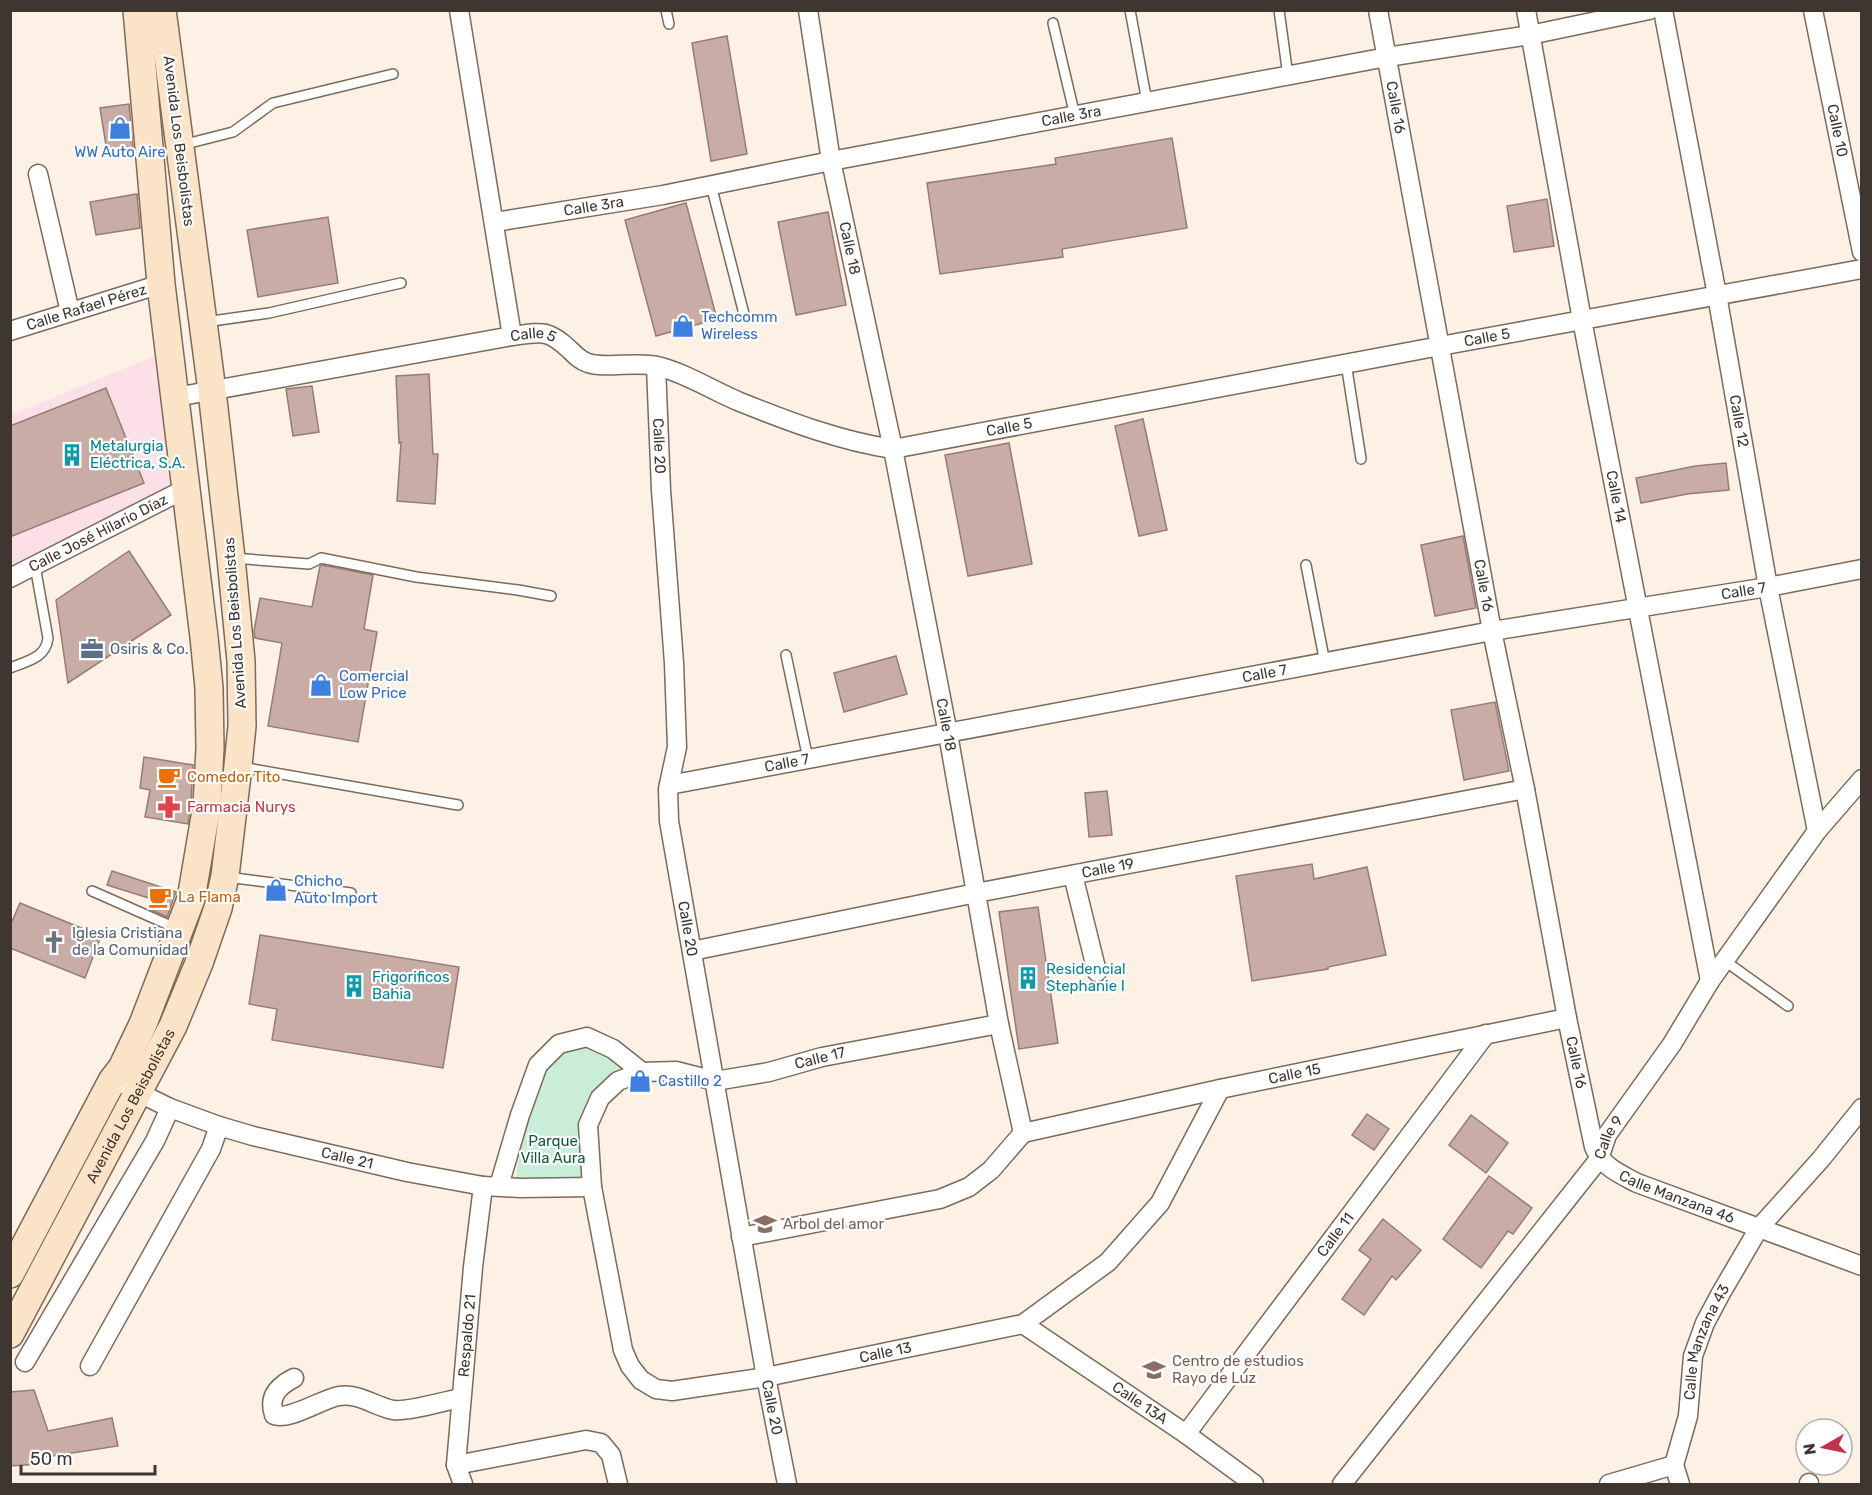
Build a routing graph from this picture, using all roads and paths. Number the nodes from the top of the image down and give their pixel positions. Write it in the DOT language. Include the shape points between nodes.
graph roads {
  1 [pos="137,10"];
  2 [pos="162,10"];
  3 [pos="459,10"];
  4 [pos="666,10"];
  5 [pos="808,10"];
  6 [pos="1130,10"];
  7 [pos="1279,10"];
  8 [pos="1378,10"];
  9 [pos="1526,10"];
  10 [pos="1649,10"];
  11 [pos="1663,10"];
  12 [pos="1813,10"];
  13 [pos="1053,23"];
  14 [pos="669,24"];
  15 [pos="1530,35"];
  16 [pos="1387,57"];
  17 [pos="393,74"];
  18 [pos="1288,76"];
  19 [pos="1147,102"];
  20 [pos="1075,116"];
  21 [pos="180,146"];
  22 [pos="831,161"];
  23 [pos="38,174"];
  24 [pos="711,185"];
  25 [pos="495,222"];
  26 [pos="1862,252"];
  27 [pos="1862,269"];
  28 [pos="401,283"];
  29 [pos="161,284"];
  30 [pos="1717,295"];
  31 [pos="70,312"];
  32 [pos="744,314"];
  33 [pos="1582,320"];
  34 [pos="203,322"];
  35 [pos="10,331"];
  36 [pos="512,336"];
  37 [pos="1440,346"];
  38 [pos="1346,363"];
  39 [pos="656,366"];
  40 [pos="212,391"];
  41 [pos="176,397"];
  42 [pos="893,448"];
  43 [pos="1362,459"];
  44 [pos="185,489"];
  45 [pos="231,558"];
  46 [pos="1306,565"];
  47 [pos="36,566"];
  48 [pos="1862,569"];
  49 [pos="10,578"];
  50 [pos="1768,586"];
  51 [pos="551,596"];
  52 [pos="1637,607"];
  53 [pos="1492,631"];
  54 [pos="786,656"];
  55 [pos="1325,663"];
  56 [pos="10,668"];
  57 [pos="948,734"];
  58 [pos="807,759"];
  59 [pos="238,766"];
  60 [pos="1862,779"];
  61 [pos="669,785"];
  62 [pos="1525,789"];
  63 [pos="458,805"];
  64 [pos="1817,831"];
  65 [pos="1073,875"];
  66 [pos="225,876"];
  67 [pos="92,891"];
  68 [pos="351,893"];
  69 [pos="976,893"];
  70 [pos="181,930"];
  71 [pos="692,951"];
  72 [pos="1725,961"];
  73 [pos="1097,972"];
  74 [pos="1710,981"];
  75 [pos="1788,1006"];
  76 [pos="1567,1018"];
  77 [pos="999,1024"];
  78 [pos="1486,1034"];
  79 [pos="642,1072"];
  80 [pos="112,1081"];
  81 [pos="715,1081"];
  82 [pos="1220,1089"];
  83 [pos="137,1092"];
  84 [pos="170,1108"];
  85 [pos="1862,1108"];
  86 [pos="219,1126"];
  87 [pos="1023,1133"];
  88 [pos="1599,1159"];
  89 [pos="491,1186"];
  90 [pos="592,1187"];
  91 [pos="1759,1228"];
  92 [pos="741,1237"];
  93 [pos="1862,1266"];
  94 [pos="10,1274"];
  95 [pos="1023,1324"];
  96 [pos="10,1334"];
  97 [pos="26,1362"];
  98 [pos="90,1366"];
  99 [pos="766,1377"];
  100 [pos="294,1378"];
  101 [pos="461,1398"];
  102 [pos="1186,1434"];
  103 [pos="456,1465"];
  104 [pos="1674,1465"];
  105 [pos="463,1485"];
  106 [pos="618,1485"];
  107 [pos="788,1485"];
  108 [pos="1254,1485"];
  109 [pos="1342,1485"];
  110 [pos="1609,1485"];
  111 [pos="1680,1485"];
  1 -- 29 [label="main road, Avenida Los Beisbolistas"];
  2 -- 21 [label="main road, Avenida Los Beisbolistas"];
  3 -- 25 [label="street"];
  4 -- 14 [label="lane"];
  5 -- 22 [label="street, Calle 18"];
  6 -- 19 [label="lane"];
  7 -- 18 [label="lane"];
  8 -- 16 [label="street, Calle 16"];
  9 -- 15 [label="street, Calle 14"];
  10 -- 15 [label="street, Calle 3ra"];
  11 -- 30 [label="street, Calle 12"];
  12 -- 26 [label="street, Calle 10"];
  13 -- 20 [label="lane"];
  15 -- 16 [label="street, Calle 3ra"];
  15 -- 33 [label="street, Calle 14"];
  16 -- 18 [label="street, Calle 3ra"];
  16 -- 37 [label="street, Calle 16"];
  17 -- 21 [label="lane" via="273,103 232,132"];
  18 -- 19 [label="street, Calle 3ra"];
  19 -- 20 [label="street, Calle 3ra"];
  20 -- 22 [label="street, Calle 3ra"];
  21 -- 34 [label="main road, Avenida Los Beisbolistas"];
  22 -- 24 [label="street, Calle 3ra"];
  22 -- 42 [label="street, Calle 18"];
  23 -- 31 [label="street"];
  24 -- 25 [label="street, Calle 3ra"];
  24 -- 32 [label="lane"];
  25 -- 36 [label="street"];
  27 -- 30 [label="street, Calle 5"];
  28 -- 34 [label="lane" via="269,313"];
  29 -- 31 [label="street, Calle Rafael Pérez"];
  29 -- 41 [label="main road, Avenida Los Beisbolistas"];
  30 -- 33 [label="street, Calle 5"];
  30 -- 50 [label="street, Calle 12"];
  31 -- 35 [label="street, Calle Rafael Pérez"];
  33 -- 37 [label="street, Calle 5"];
  33 -- 52 [label="street, Calle 14"];
  34 -- 40 [label="main road, Avenida Los Beisbolistas"];
  36 -- 39 [label="street, Calle 5" via="548,334 581,361 592,365"];
  36 -- 40 [label="street, Calle 5"];
  37 -- 38 [label="street, Calle 5"];
  37 -- 53 [label="street, Calle 16"];
  38 -- 42 [label="street, Calle 5"];
  38 -- 43 [label="lane"];
  39 -- 42 [label="street, Calle 5" via="825,434"];
  39 -- 61 [label="street, Calle 20" via="677,747"];
  40 -- 41 [label="street, Calle 5"];
  40 -- 45 [label="main road, Avenida Los Beisbolistas"];
  41 -- 44 [label="main road, Avenida Los Beisbolistas"];
  42 -- 57 [label="street, Calle 18"];
  44 -- 47 [label="street, Calle José Hilario Díaz"];
  44 -- 70 [label="main road, Avenida Los Beisbolistas" via="209,687 210,748 207,804 191,899"];
  45 -- 51 [label="lane" via="309,564 321,558 416,577"];
  45 -- 59 [label="main road, Avenida Los Beisbolistas" via="241,661"];
  46 -- 55 [label="lane"];
  47 -- 49 [label="street, Calle José Hilario Díaz"];
  47 -- 56 [label="lane" via="48,646 41,655"];
  48 -- 50 [label="street, Calle 7"];
  50 -- 52 [label="street, Calle 7"];
  50 -- 64 [label="street, Calle 12"];
  52 -- 53 [label="street, Calle 7"];
  52 -- 74 [label="street, Calle 14"];
  53 -- 55 [label="street, Calle 7"];
  53 -- 62 [label="street, Calle 16"];
  54 -- 58 [label="lane"];
  55 -- 57 [label="street, Calle 7"];
  57 -- 58 [label="street, Calle 7"];
  57 -- 69 [label="street, Calle 18"];
  58 -- 61 [label="street, Calle 7"];
  59 -- 63 [label="lane"];
  59 -- 66 [label="main road, Avenida Los Beisbolistas"];
  60 -- 64 [label="street, Calle 9"];
  61 -- 71 [label="street, Calle 20" via="669,821"];
  62 -- 65 [label="street, Calle 19"];
  62 -- 76 [label="street, Calle 16"];
  64 -- 72 [label="street, Calle 9"];
  65 -- 69 [label="street, Calle 19"];
  65 -- 73 [label="street"];
  66 -- 68 [label="lane"];
  66 -- 83 [label="main road, Avenida Los Beisbolistas" via="199,963 173,1026"];
  67 -- 70 [label="lane"];
  69 -- 71 [label="street, Calle 19"];
  69 -- 77 [label="street, Calle 18"];
  70 -- 80 [label="main road, Avenida Los Beisbolistas" via="143,1024"];
  71 -- 81 [label="street, Calle 20"];
  72 -- 74 [label="street, Calle 9"];
  72 -- 75 [label="lane"];
  74 -- 88 [label="street, Calle 9" via="1672,1044 1607,1135"];
  76 -- 78 [label="street, Calle 15"];
  76 -- 88 [label="street, Calle 16"];
  77 -- 81 [label="street, Calle 17" via="832,1054 769,1072"];
  77 -- 87 [label="street, Calle 18"];
  78 -- 82 [label="street, Calle 15"];
  78 -- 102 [label="street, Calle 11"];
  79 -- 81 [label="street, Calle 17" via="676,1071"];
  79 -- 89 [label="street" via="613,1049 587,1037 559,1044 538,1065"];
  79 -- 90 [label="street, Calle 17" via="618,1081 600,1098 588,1125"];
  80 -- 83 [label="street, Calle 21"];
  80 -- 94 [label="main road, Avenida Los Beisbolistas"];
  81 -- 92 [label="street, Calle 20"];
  82 -- 87 [label="street, Calle 15"];
  82 -- 95 [label="street, Calle 13" via="1160,1203 1108,1262"];
  83 -- 84 [label="street, Calle 21"];
  83 -- 96 [label="main road, Avenida Los Beisbolistas"];
  84 -- 86 [label="street, Calle 21"];
  84 -- 97 [label="street" via="155,1141"];
  85 -- 91 [label="street, Calle Manzana 43"];
  86 -- 89 [label="street, Calle 21" via="407,1172"];
  86 -- 98 [label="street" via="211,1149"];
  87 -- 92 [label="street" via="991,1170 969,1188 940,1199"];
  88 -- 91 [label="street, Calle Manzana 46" via="1637,1183"];
  88 -- 109 [label="street, Calle 9"];
  89 -- 90 [label="street, Calle 21"];
  89 -- 101 [label="street, Respaldo 21" via="473,1267"];
  90 -- 99 [label="street, Calle 13" via="623,1350 641,1380 656,1389 672,1391"];
  91 -- 93 [label="street, Calle Manzana 46"];
  91 -- 104 [label="street, Calle Manzana 43" via="1705,1323 1693,1356 1688,1416"];
  92 -- 99 [label="street, Calle 20"];
  95 -- 99 [label="street, Calle 13"];
  95 -- 102 [label="street, Calle 13A"];
  99 -- 107 [label="street, Calle 20"];
  100 -- 101 [label="street" via="273,1396 274,1415 284,1416 342,1396 354,1396 393,1410"];
  101 -- 103 [label="street, Respaldo 21"];
  102 -- 108 [label="street, Calle 13A"];
  103 -- 105 [label="street, Respaldo 21"];
  103 -- 106 [label="street" via="586,1440 601,1443 611,1455"];
  104 -- 110 [label="street"];
  104 -- 111 [label="street"];
}
